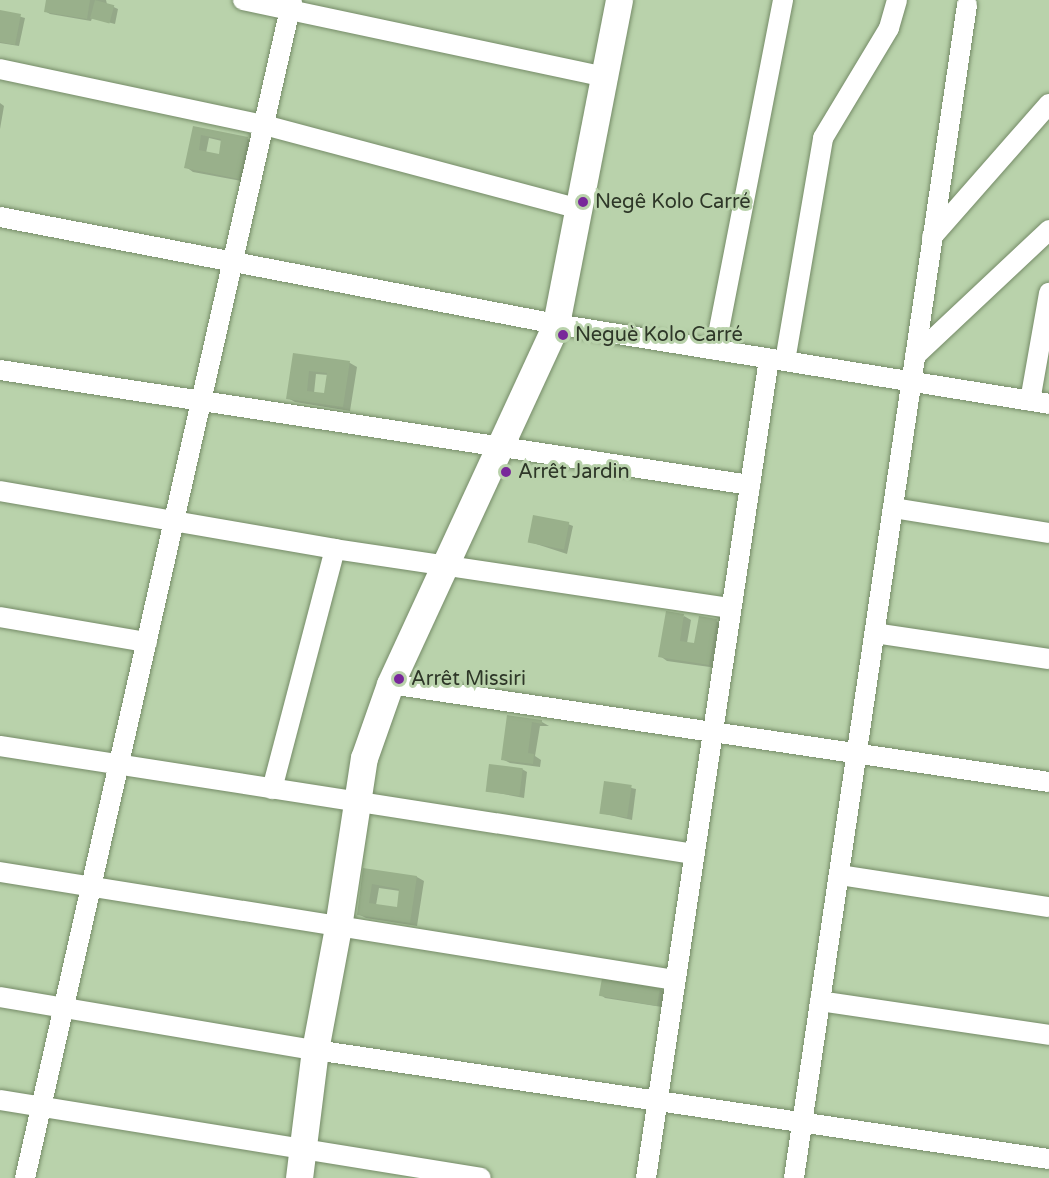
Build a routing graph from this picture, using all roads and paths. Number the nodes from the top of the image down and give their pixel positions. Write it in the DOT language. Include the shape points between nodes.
graph roads {
  1 [pos="243,0"];
  2 [pos="619,0"];
  3 [pos="783,0"];
  4 [pos="897,0"];
  5 [pos="967,5"];
  6 [pos="291,6"];
  7 [pos="0,69"];
  8 [pos="604,77"];
  9 [pos="1049,104"];
  10 [pos="264,125"];
  11 [pos="579,209"];
  12 [pos="0,217"];
  13 [pos="931,237"];
  14 [pos="1045,240"];
  15 [pos="233,262"];
  16 [pos="1049,293"];
  17 [pos="556,324"];
  18 [pos="715,350"];
  19 [pos="915,356"];
  20 [pos="777,360"];
  21 [pos="0,370"];
  22 [pos="912,382"];
  23 [pos="201,402"];
  24 [pos="1040,403"];
  25 [pos="499,447"];
  26 [pos="750,485"];
  27 [pos="0,491"];
  28 [pos="893,508"];
  29 [pos="174,520"];
  30 [pos="1049,533"];
  31 [pos="335,549"];
  32 [pos="444,566"];
  33 [pos="731,608"];
  34 [pos="0,617"];
  35 [pos="874,633"];
  36 [pos="147,642"];
  37 [pos="1049,659"];
  38 [pos="390,684"];
  39 [pos="713,732"];
  40 [pos="0,746"];
  41 [pos="857,753"];
  42 [pos="119,764"];
  43 [pos="1049,782"];
  44 [pos="272,789"];
  45 [pos="359,802"];
  46 [pos="694,854"];
  47 [pos="0,872"];
  48 [pos="839,875"];
  49 [pos="91,887"];
  50 [pos="1049,907"];
  51 [pos="338,927"];
  52 [pos="675,980"];
  53 [pos="0,997"];
  54 [pos="820,1001"];
  55 [pos="64,1008"];
  56 [pos="1049,1035"];
  57 [pos="315,1050"];
  58 [pos="0,1100"];
  59 [pos="657,1101"];
  60 [pos="42,1107"];
  61 [pos="802,1122"];
  62 [pos="302,1149"];
  63 [pos="1049,1159"];
  64 [pos="25,1178"];
  65 [pos="299,1178"];
  66 [pos="481,1178"];
  67 [pos="646,1178"];
  68 [pos="794,1178"];
  1 -- 6 [label="street"];
  2 -- 8 [label="street"];
  3 -- 18 [label="street"];
  4 -- 20 [label="street" via="889,28 823,138"];
  5 -- 13 [label="street"];
  6 -- 8 [label="street"];
  6 -- 10 [label="street"];
  7 -- 10 [label="street"];
  8 -- 11 [label="street"];
  9 -- 13 [label="street"];
  10 -- 11 [label="street"];
  10 -- 15 [label="street"];
  11 -- 17 [label="street"];
  12 -- 15 [label="street"];
  13 -- 19 [label="street"];
  14 -- 19 [label="street"];
  15 -- 17 [label="street"];
  15 -- 23 [label="street"];
  16 -- 24 [label="street"];
  17 -- 18 [label="street"];
  17 -- 25 [label="street"];
  18 -- 20 [label="street"];
  19 -- 22 [label="street"];
  20 -- 22 [label="street"];
  20 -- 26 [label="street"];
  21 -- 23 [label="street"];
  22 -- 24 [label="street"];
  22 -- 28 [label="street"];
  23 -- 25 [label="street"];
  23 -- 29 [label="street"];
  25 -- 26 [label="street"];
  25 -- 32 [label="street"];
  26 -- 33 [label="street"];
  27 -- 29 [label="street"];
  28 -- 30 [label="street"];
  28 -- 35 [label="street"];
  29 -- 31 [label="street"];
  29 -- 36 [label="street"];
  31 -- 32 [label="street"];
  31 -- 44 [label="street"];
  32 -- 33 [label="street"];
  32 -- 38 [label="street"];
  33 -- 39 [label="street"];
  34 -- 36 [label="street"];
  35 -- 37 [label="street"];
  35 -- 41 [label="street"];
  36 -- 42 [label="street"];
  38 -- 39 [label="street"];
  38 -- 45 [label="street" via="364,758"];
  39 -- 41 [label="street"];
  39 -- 46 [label="street"];
  40 -- 42 [label="street"];
  41 -- 43 [label="street"];
  41 -- 48 [label="street"];
  42 -- 44 [label="street"];
  42 -- 49 [label="street"];
  44 -- 45 [label="street"];
  45 -- 46 [label="street"];
  45 -- 51 [label="street"];
  46 -- 52 [label="street"];
  47 -- 49 [label="street"];
  48 -- 50 [label="street"];
  48 -- 54 [label="street"];
  49 -- 51 [label="street"];
  49 -- 55 [label="street"];
  51 -- 52 [label="street"];
  51 -- 57 [label="street"];
  52 -- 59 [label="street"];
  53 -- 55 [label="street"];
  54 -- 56 [label="street"];
  54 -- 61 [label="street"];
  55 -- 57 [label="street"];
  55 -- 60 [label="street"];
  57 -- 59 [label="street"];
  57 -- 62 [label="street"];
  58 -- 60 [label="street"];
  59 -- 61 [label="street"];
  59 -- 67 [label="street"];
  60 -- 62 [label="street"];
  60 -- 64 [label="street"];
  61 -- 63 [label="street"];
  61 -- 68 [label="street"];
  62 -- 65 [label="street"];
  62 -- 66 [label="street"];
}
